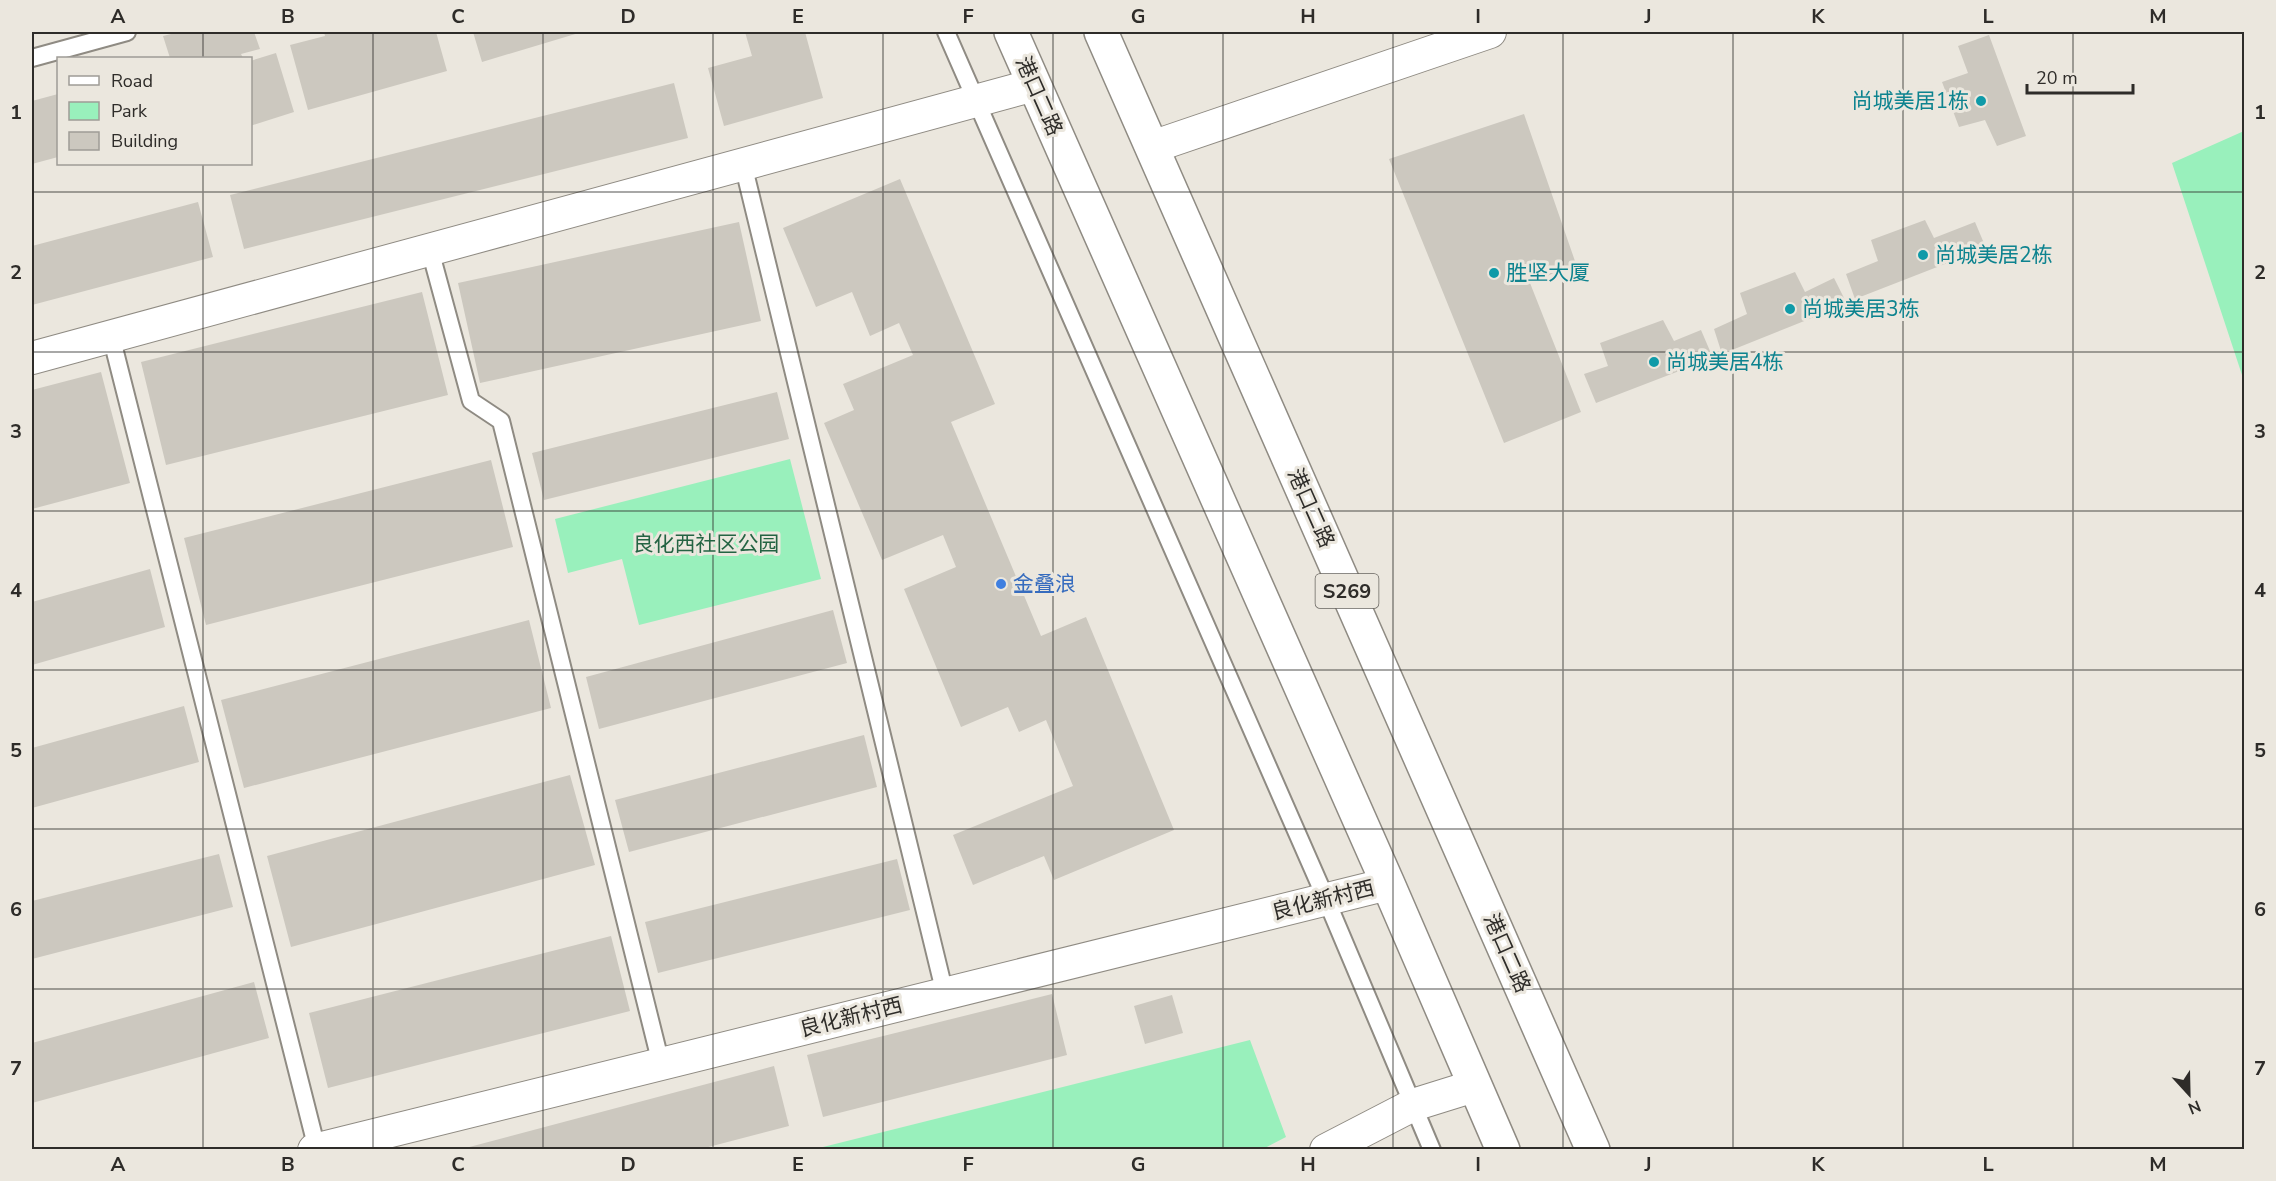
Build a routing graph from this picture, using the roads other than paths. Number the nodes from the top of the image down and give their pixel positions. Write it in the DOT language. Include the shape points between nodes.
graph roads {
  1 [pos="127,32"];
  2 [pos="946,32"];
  3 [pos="1011,32"];
  4 [pos="1101,32"];
  5 [pos="1490,32"];
  6 [pos="32,58"];
  7 [pos="1034,85"];
  8 [pos="976,100"];
  9 [pos="1152,147"];
  10 [pos="743,164"];
  11 [pos="430,250"];
  12 [pos="111,336"];
  13 [pos="32,358"];
  14 [pos="1388,884"];
  15 [pos="1326,899"];
  16 [pos="945,994"];
  17 [pos="661,1064"];
  18 [pos="1474,1086"];
  19 [pos="1413,1105"];
  20 [pos="315,1149"];
  21 [pos="1326,1149"];
  22 [pos="1432,1149"];
  23 [pos="1503,1149"];
  24 [pos="1593,1149"];
  1 -- 6 [label="lane"];
  2 -- 8 [label="lane"];
  3 -- 7 [label="main road, 港口二路"];
  4 -- 9 [label="main road, 港口二路 / S269"];
  5 -- 9 [label="street"];
  7 -- 8 [label="street"];
  7 -- 14 [label="main road, 港口二路"];
  8 -- 10 [label="street"];
  8 -- 15 [label="lane"];
  9 -- 24 [label="main road, 港口二路 / S269"];
  10 -- 11 [label="street"];
  10 -- 16 [label="lane"];
  11 -- 12 [label="street"];
  11 -- 17 [label="lane" via="471,401 501,421"];
  12 -- 13 [label="street"];
  12 -- 20 [label="lane"];
  14 -- 15 [label="street, 良化新村西"];
  14 -- 18 [label="main road, 港口二路"];
  15 -- 16 [label="street, 良化新村西"];
  15 -- 19 [label="lane"];
  16 -- 17 [label="street, 良化新村西"];
  17 -- 20 [label="street, 良化新村西"];
  18 -- 19 [label="street"];
  18 -- 23 [label="main road, 港口二路"];
  19 -- 21 [label="street"];
  19 -- 22 [label="lane"];
}
